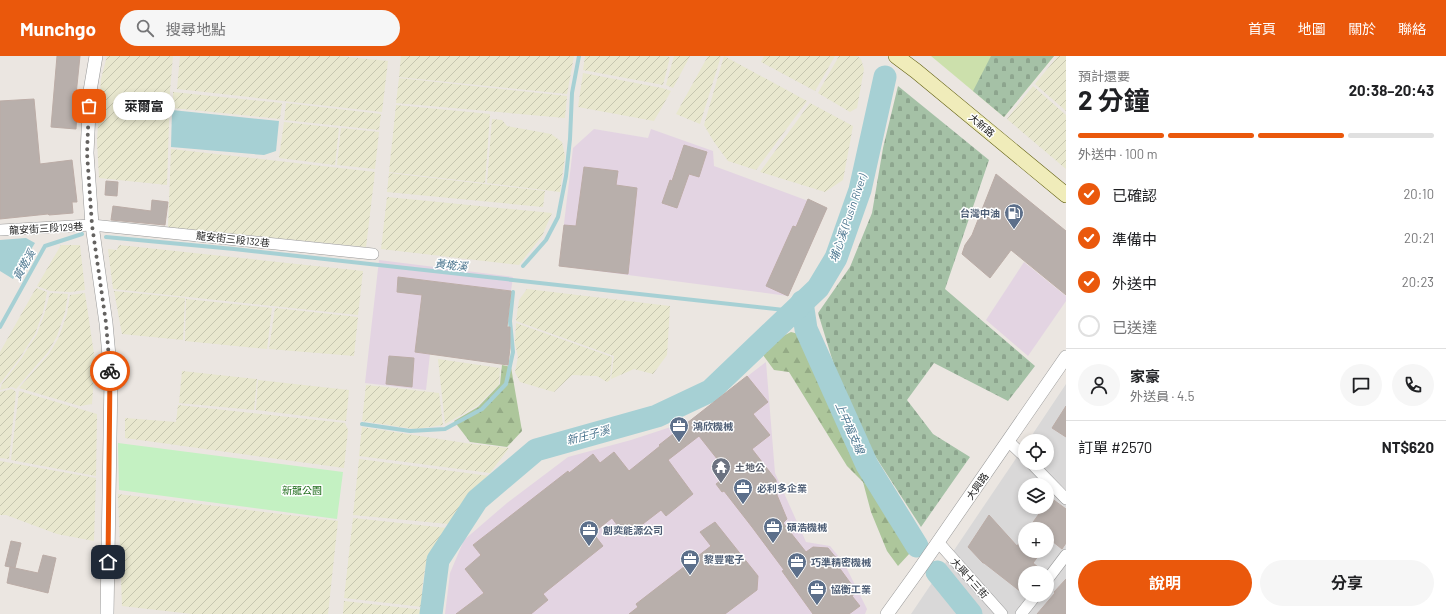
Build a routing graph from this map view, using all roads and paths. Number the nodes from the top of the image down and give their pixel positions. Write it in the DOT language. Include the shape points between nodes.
graph roads {
  1 [pos="96,56"];
  2 [pos="896,56"];
  3 [pos="1066,195"];
  4 [pos="92,225"];
  5 [pos="0,230"];
  6 [pos="373,254"];
  7 [pos="1066,357"];
  8 [pos="1008,441"];
  9 [pos="1018,451"];
  10 [pos="1037,470"];
  11 [pos="1066,498"];
  12 [pos="938,542"];
  13 [pos="1066,555"];
  14 [pos="1054,571"];
  15 [pos="1030,602"];
  16 [pos="107,614"];
  17 [pos="887,614"];
  18 [pos="1002,614"];
  19 [pos="1021,614"];
  1 -- 4 [label="street" via="90,91 87,153"];
  2 -- 3 [label="main road, 大新路"];
  4 -- 5 [label="street, 龍安街三段129巷"];
  4 -- 6 [label="street, 龍安街三段132巷"];
  4 -- 16 [label="street" via="111,378"];
  7 -- 8 [label="street, 大興路"];
  8 -- 9 [label="street"];
  8 -- 12 [label="street, 大興路"];
  10 -- 11 [label="street"];
  12 -- 17 [label="street, 大興路"];
  12 -- 18 [label="street, 大興十三街"];
  13 -- 14 [label="street"];
  15 -- 19 [label="street"];
}
